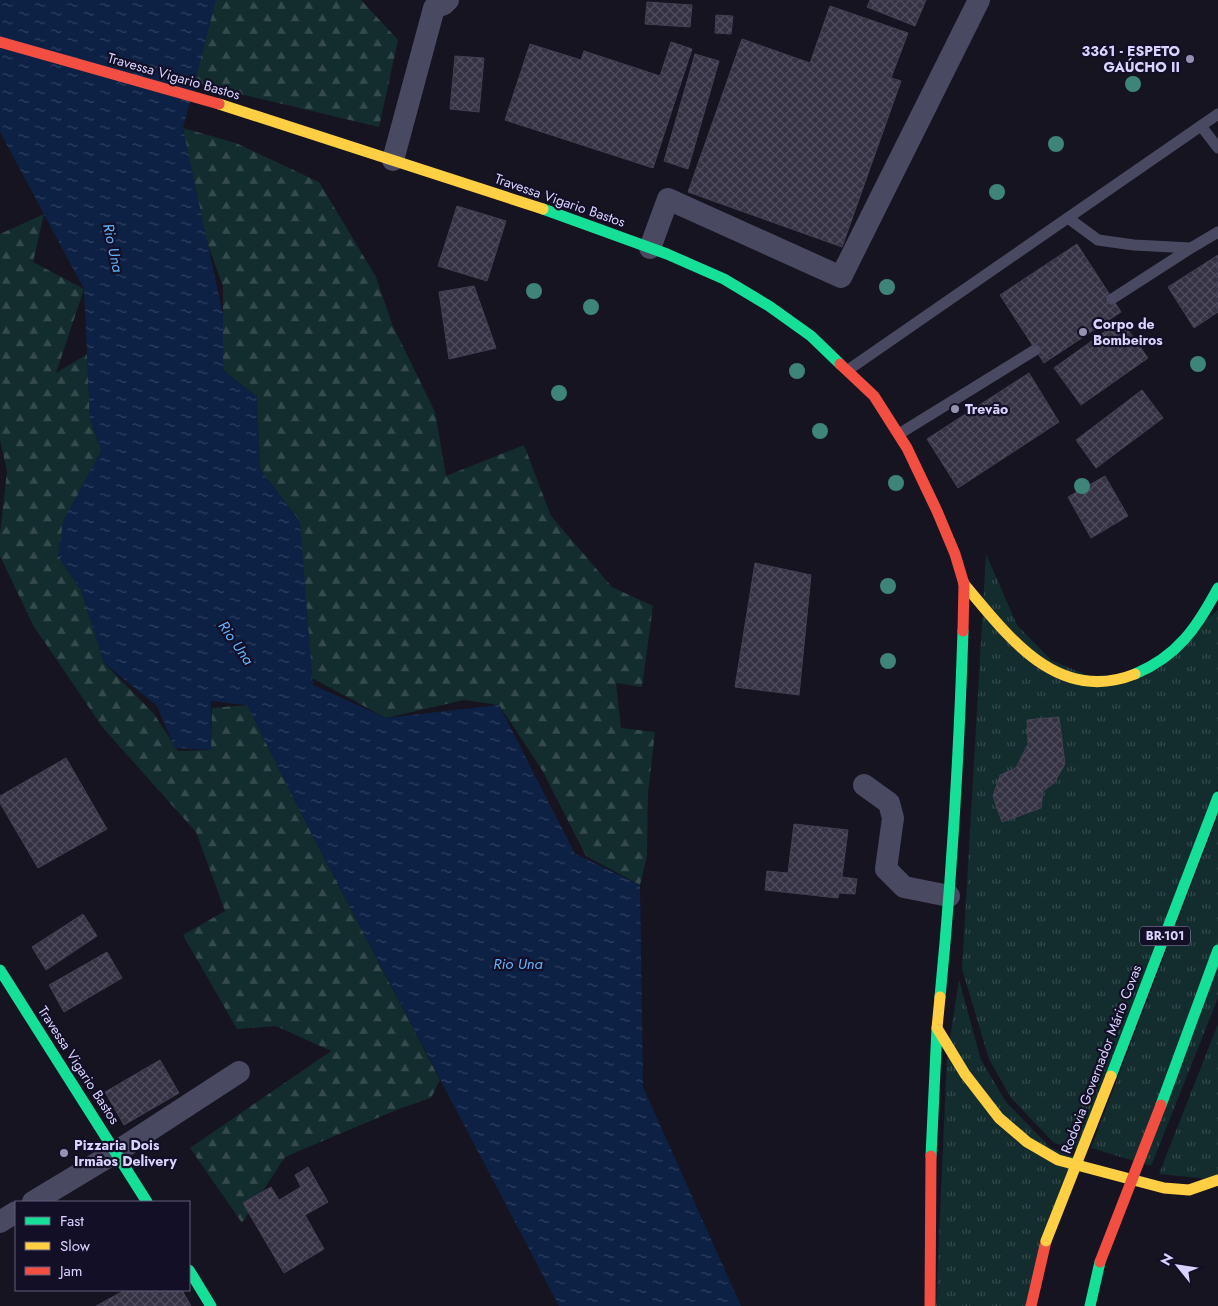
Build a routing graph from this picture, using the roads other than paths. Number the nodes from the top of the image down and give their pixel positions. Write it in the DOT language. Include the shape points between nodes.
graph roads {
  1 [pos="448,0"];
  2 [pos="978,0"];
  3 [pos="0,42"];
  4 [pos="1218,114"];
  5 [pos="1201,126"];
  6 [pos="1218,148"];
  7 [pos="393,160"];
  8 [pos="1068,218"];
  9 [pos="1218,232"];
  10 [pos="650,248"];
  11 [pos="1191,248"];
  12 [pos="1112,299"];
  13 [pos="1035,350"];
  14 [pos="848,370"];
  15 [pos="899,434"];
  16 [pos="964,584"];
  17 [pos="1218,588"];
  18 [pos="864,785"];
  19 [pos="1218,797"];
  20 [pos="949,896"];
  21 [pos="1218,950"];
  22 [pos="1216,960"];
  23 [pos="0,970"];
  24 [pos="937,1028"];
  25 [pos="239,1072"];
  26 [pos="116,1152"];
  27 [pos="1218,1180"];
  28 [pos="35,1201"];
  29 [pos="146,1201"];
  30 [pos="15,1213"];
  31 [pos="0,1222"];
  32 [pos="190,1272"];
  33 [pos="211,1306"];
  34 [pos="930,1306"];
  35 [pos="1031,1306"];
  36 [pos="1090,1306"];
  1 -- 7 [label="street" via="434,8"];
  2 -- 10 [label="street" via="841,277 668,199"];
  3 -- 7 [label="main road, Travessa Vigario Bastos" via="209,101"];
  4 -- 5 [label="lane"];
  5 -- 6 [label="lane"];
  5 -- 8 [label="lane"];
  7 -- 10 [label="main road, Travessa Vigario Bastos" via="560,214"];
  8 -- 11 [label="lane" via="1098,240"];
  8 -- 14 [label="lane"];
  9 -- 11 [label="lane"];
  10 -- 14 [label="main road, Travessa Vigario Bastos" via="724,279 769,306 811,336"];
  11 -- 12 [label="lane"];
  13 -- 15 [label="lane"];
  14 -- 15 [label="main road, Travessa Vigario Bastos" via="874,396"];
  15 -- 16 [label="main road, Travessa Vigario Bastos" via="937,511"];
  16 -- 17 [label="main road" via="1035,660 1056,674 1103,682 1153,666 1175,651 1200,620"];
  16 -- 20 [label="main road"];
  18 -- 20 [label="street" via="889,803 894,818 886,869 904,887"];
  19 -- 35 [label="main road, Rodovia Governador Mário Covas / BR-101, bridge" via="1046,1241"];
  20 -- 24 [label="main road"];
  21 -- 22 [label="main road"];
  22 -- 36 [label="main road, bridge" via="1100,1262"];
  23 -- 26 [label="main road, Travessa Vigario Bastos"];
  24 -- 27 [label="main road" via="965,1074 999,1118 1027,1142 1058,1160 1164,1188 1188,1190"];
  24 -- 34 [label="main road" via="931,1154"];
  25 -- 26 [label="street"];
  26 -- 28 [label="street"];
  26 -- 29 [label="main road, Travessa Vigario Bastos"];
  30 -- 31 [label="street"];
  32 -- 33 [label="main road"];
}
